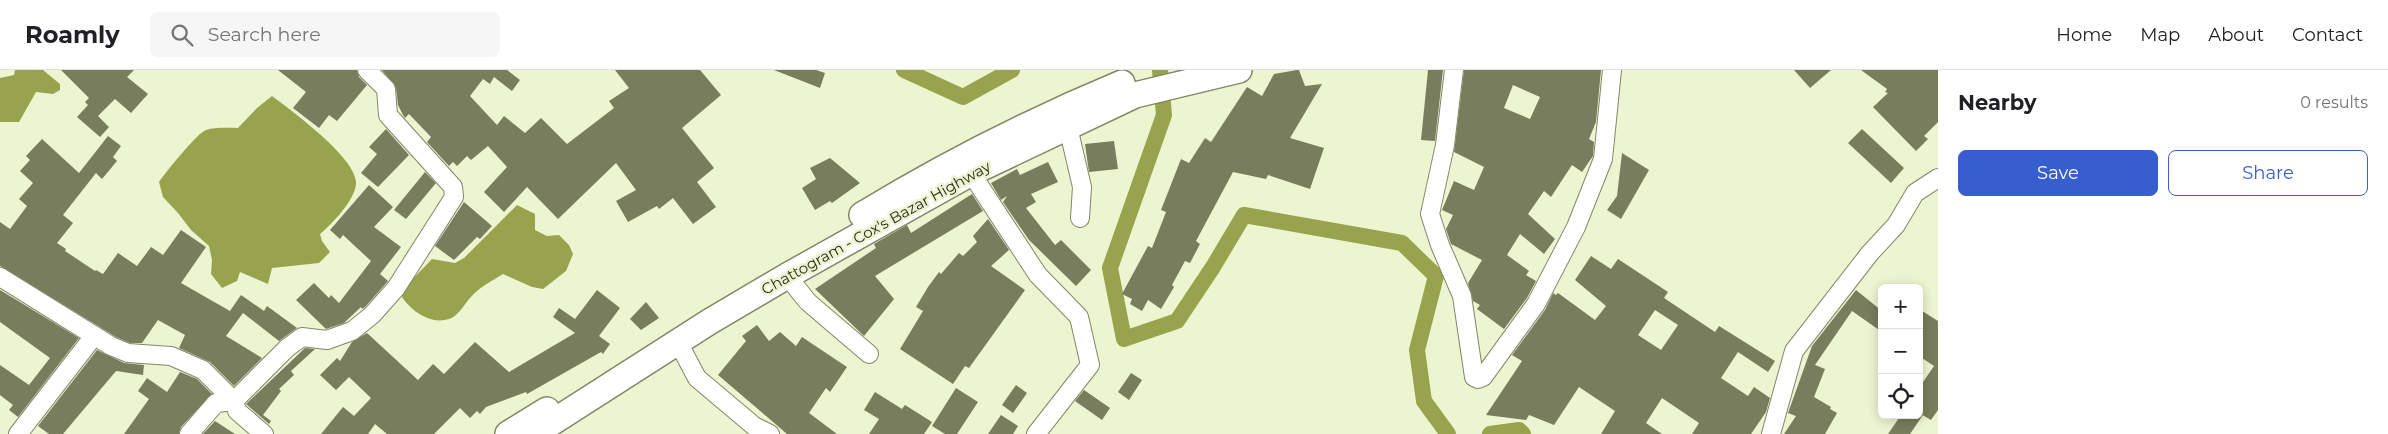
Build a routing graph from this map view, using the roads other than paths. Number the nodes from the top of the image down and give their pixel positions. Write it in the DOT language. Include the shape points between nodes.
graph roads {
  1 [pos="367,70"];
  2 [pos="1239,70"];
  3 [pos="1454,70"];
  4 [pos="1612,70"];
  5 [pos="1179,76"];
  6 [pos="1131,88"];
  7 [pos="1068,127"];
  8 [pos="971,173"];
  9 [pos="1938,178"];
  10 [pos="1080,218"];
  11 [pos="787,276"];
  12 [pos="0,277"];
  13 [pos="94,336"];
  14 [pos="678,342"];
  15 [pos="869,354"];
  16 [pos="234,401"];
  17 [pos="18,434"];
  18 [pos="188,434"];
  19 [pos="264,434"];
  20 [pos="508,434"];
  21 [pos="534,434"];
  22 [pos="770,434"];
  23 [pos="1036,434"];
  24 [pos="1771,434"];
  1 -- 16 [label="street" via="386,89 388,115 453,187 454,197 396,288 372,315 352,331 326,340 302,338 294,342"];
  2 -- 5 [label="highway"];
  3 -- 4 [label="street" via="1445,145 1430,214 1459,288 1474,377 1478,379 1483,377 1536,304 1576,227 1603,159"];
  5 -- 6 [label="highway"];
  6 -- 7 [label="highway, Chattogram - Cox's Bazar Highway"];
  6 -- 20 [label="highway" via="1069,105 908,187"];
  7 -- 8 [label="highway, Chattogram - Cox's Bazar Highway"];
  7 -- 10 [label="street" via="1082,187"];
  8 -- 11 [label="highway, Chattogram - Cox's Bazar Highway"];
  8 -- 23 [label="street" via="1038,275 1079,316 1090,365"];
  9 -- 24 [label="street" via="1915,194 1896,226 1870,253 1794,351"];
  11 -- 14 [label="highway, Chattogram - Cox's Bazar Highway"];
  11 -- 15 [label="street" via="808,302"];
  12 -- 13 [label="street"];
  13 -- 16 [label="street" via="128,352 171,356 203,370"];
  13 -- 17 [label="street"];
  14 -- 21 [label="highway, Chattogram - Cox's Bazar Highway"];
  14 -- 22 [label="street" via="697,378 754,426"];
  16 -- 18 [label="street" via="216,403"];
  16 -- 19 [label="street" via="237,411"];
}
